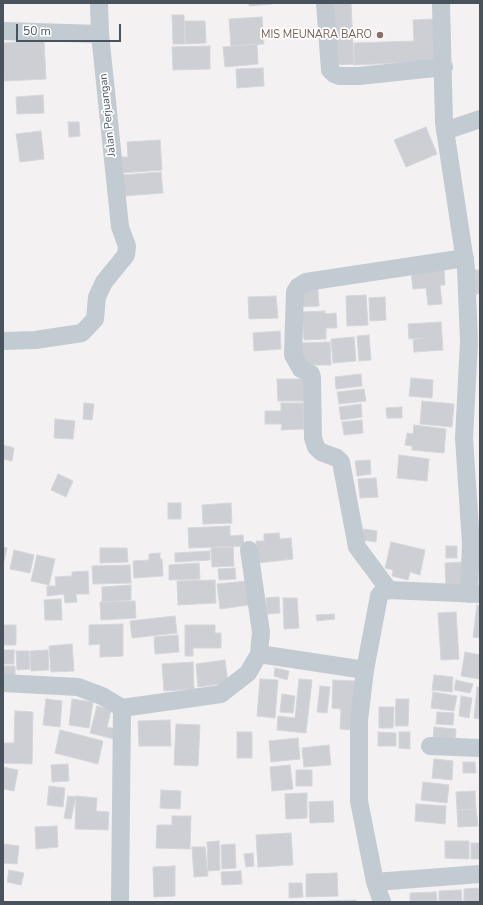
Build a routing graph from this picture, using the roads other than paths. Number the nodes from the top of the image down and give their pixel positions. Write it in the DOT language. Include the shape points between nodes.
graph roads {
  1 [pos="99,3"];
  2 [pos="325,3"];
  3 [pos="441,3"];
  4 [pos="3,31"];
  5 [pos="100,34"];
  6 [pos="444,67"];
  7 [pos="480,119"];
  8 [pos="445,121"];
  9 [pos="465,258"];
  10 [pos="474,313"];
  11 [pos="3,341"];
  12 [pos="249,550"];
  13 [pos="389,590"];
  14 [pos="474,594"];
  15 [pos="259,654"];
  16 [pos="365,670"];
  17 [pos="3,683"];
  18 [pos="122,708"];
  19 [pos="430,746"];
  20 [pos="480,748"];
  21 [pos="480,874"];
  22 [pos="375,882"];
  23 [pos="120,902"];
  24 [pos="382,902"];
  1 -- 5 [label="street, Jalan Perjuangan"];
  2 -- 6 [label="street" via="330,70 334,74 359,76"];
  3 -- 6 [label="street"];
  4 -- 5 [label="street"];
  5 -- 11 [label="street, Jalan Perjuangan" via="120,227 127,246 126,255 104,282 98,297 95,319 82,333 35,340"];
  6 -- 8 [label="street"];
  7 -- 8 [label="street"];
  8 -- 9 [label="street"];
  9 -- 10 [label="street"];
  9 -- 13 [label="street" via="306,282 295,292 293,355 301,369 311,374 312,378 313,438 321,452 341,462 357,547"];
  10 -- 14 [label="street" via="469,342 464,438"];
  12 -- 15 [label="street" via="261,632"];
  13 -- 14 [label="street"];
  13 -- 16 [label="street" via="379,596"];
  15 -- 16 [label="street"];
  15 -- 18 [label="street" via="248,673 221,694"];
  16 -- 22 [label="street" via="359,720 360,801"];
  17 -- 18 [label="street" via="78,687 102,696"];
  18 -- 23 [label="street"];
  19 -- 20 [label="street"];
  21 -- 22 [label="street"];
  22 -- 24 [label="street"];
}
